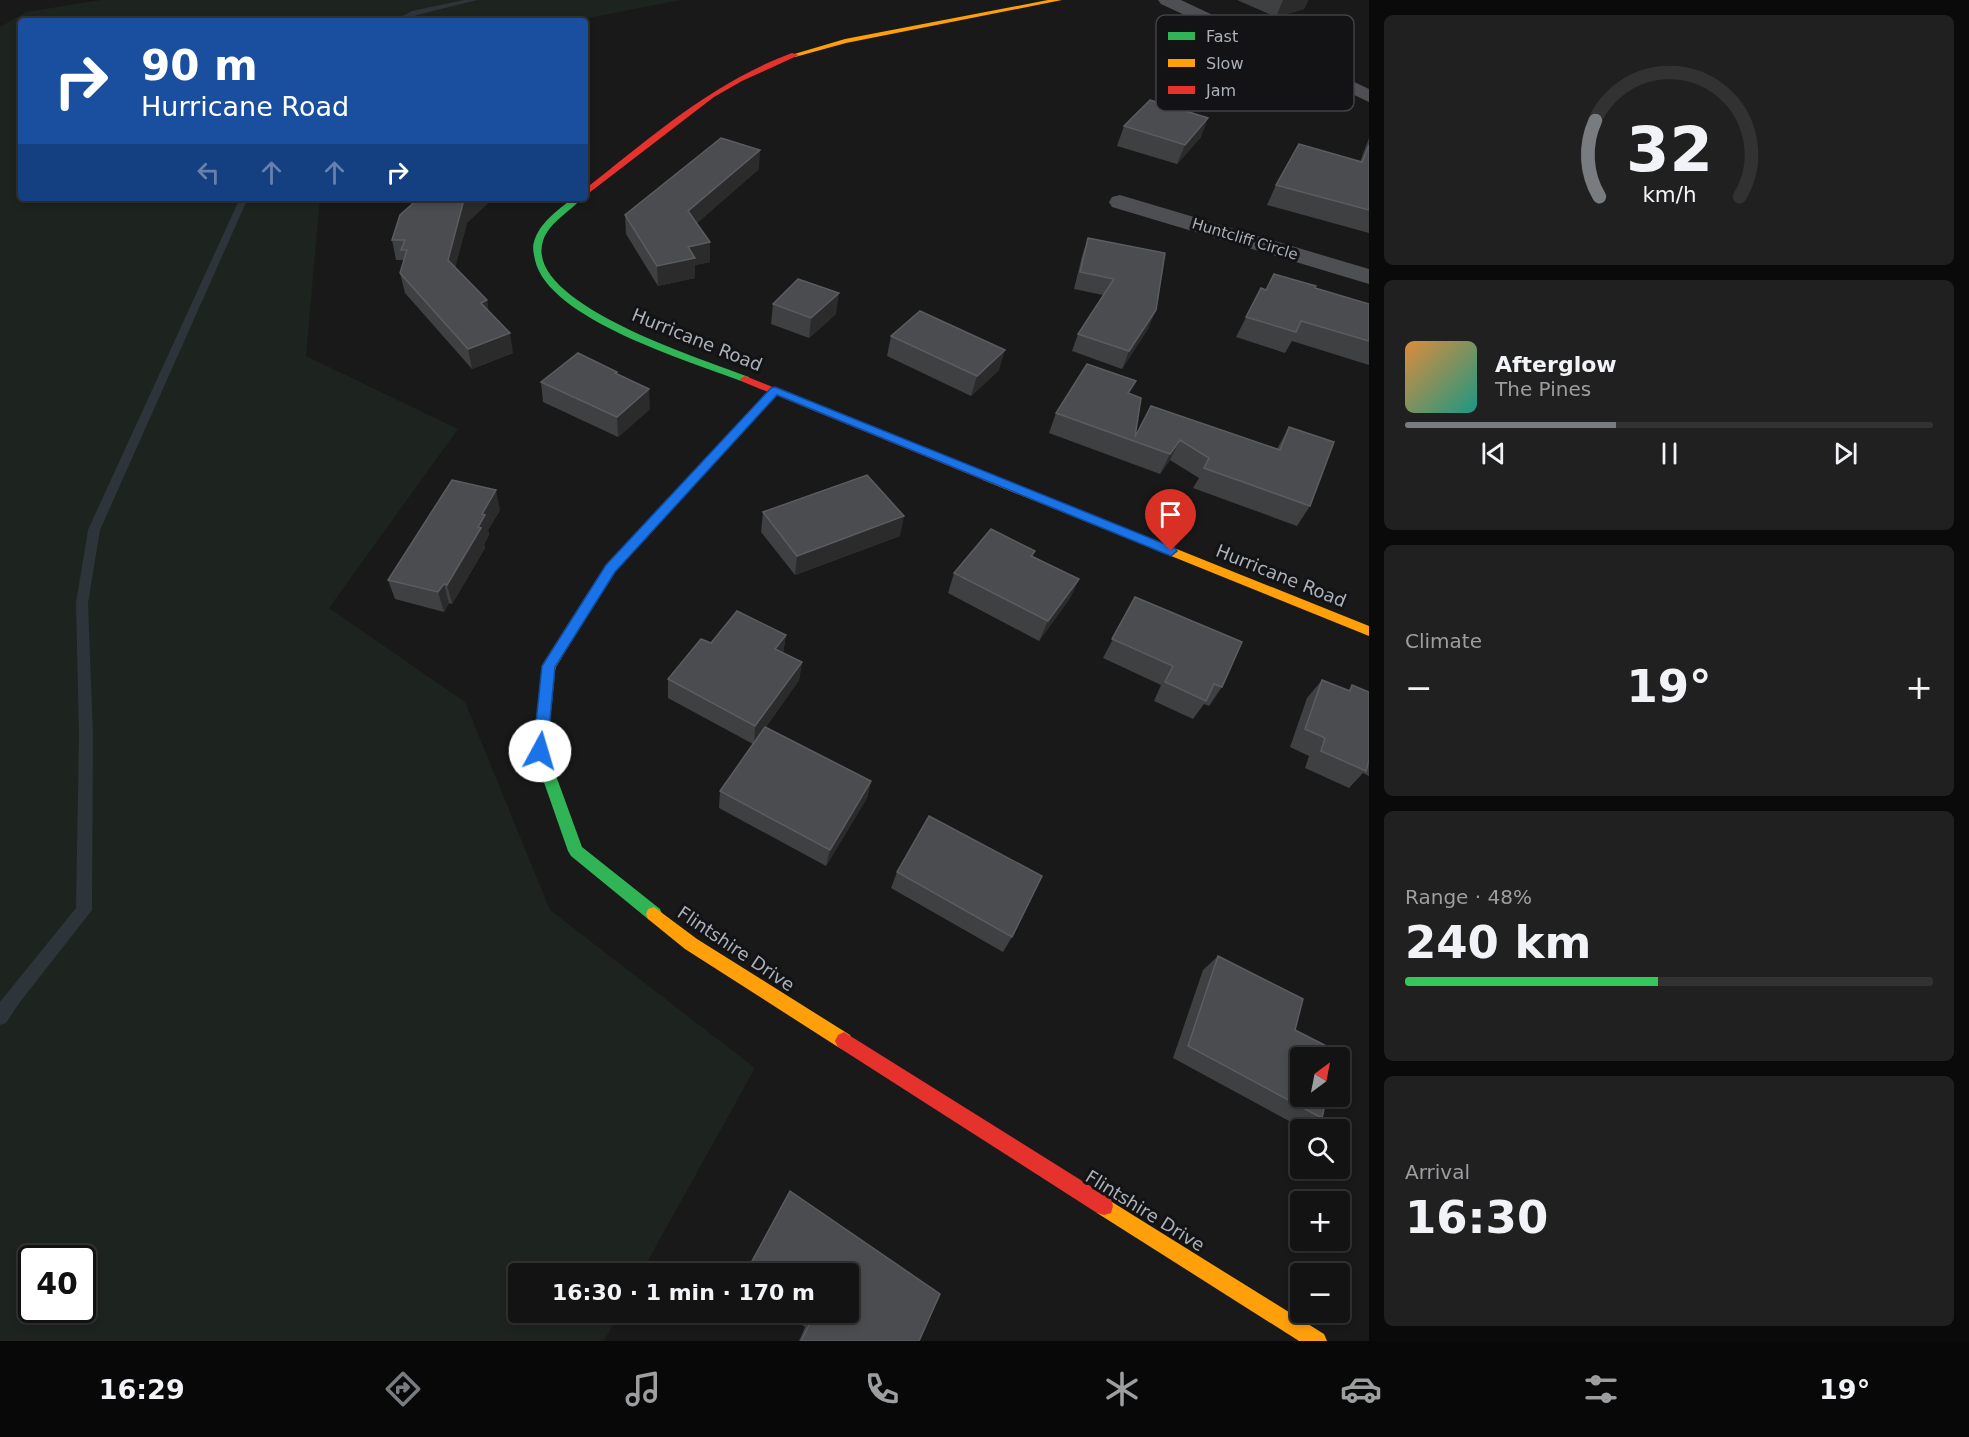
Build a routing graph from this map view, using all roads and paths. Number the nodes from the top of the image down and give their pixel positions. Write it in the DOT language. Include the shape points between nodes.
graph roads {
  1 [pos="1059,0"];
  2 [pos="1167,0"];
  3 [pos="1199,15"];
  4 [pos="1354,89"];
  5 [pos="1369,96"];
  6 [pos="588,191"];
  7 [pos="575,201"];
  8 [pos="1120,202"];
  9 [pos="1369,277"];
  10 [pos="775,391"];
  11 [pos="1369,631"];
  12 [pos="1317,1341"];
  1 -- 6 [label="street" via="845,41 778,60 717,91"];
  2 -- 3 [label="street"];
  4 -- 5 [label="street"];
  7 -- 10 [label="street, Hurricane Road" via="551,222 538,243 540,263 552,286 584,312"];
  8 -- 9 [label="street, Huntcliff Circle"];
  10 -- 11 [label="street, Hurricane Road"];
  10 -- 12 [label="street, Flintshire Drive" via="610,568 549,666 540,751 576,851 691,944"];
}
